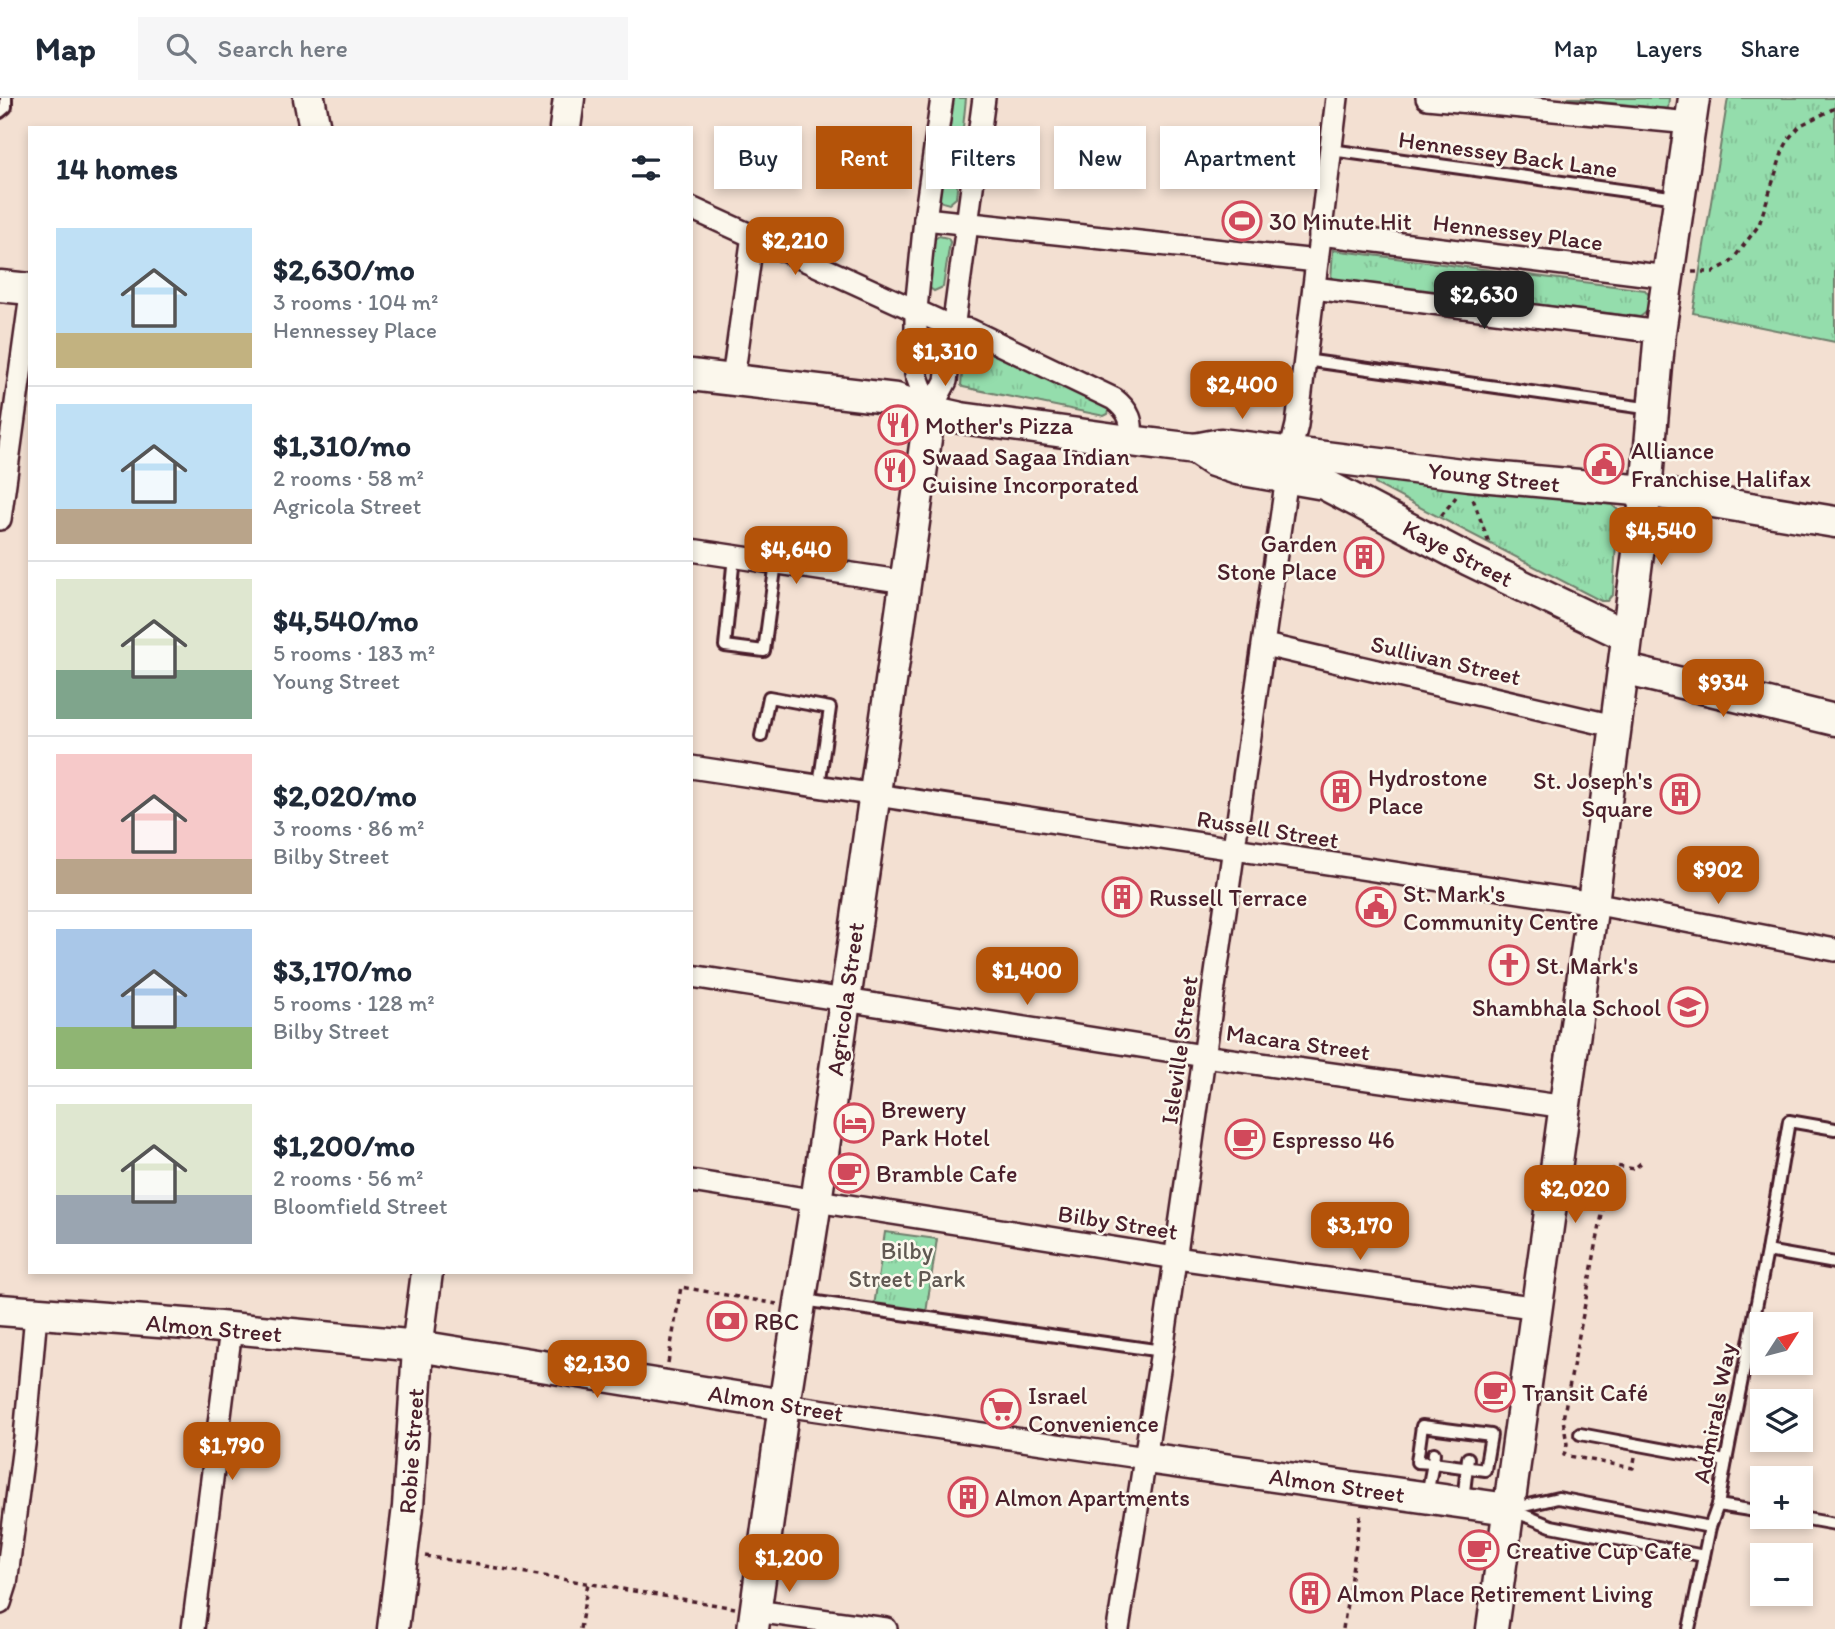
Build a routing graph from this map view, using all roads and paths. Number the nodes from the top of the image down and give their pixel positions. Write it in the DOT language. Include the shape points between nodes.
graph roads {
  1 [pos="6,98"];
  2 [pos="309,98"];
  3 [pos="569,98"];
  4 [pos="942,98"];
  5 [pos="984,98"];
  6 [pos="1337,98"];
  7 [pos="1427,98"];
  8 [pos="1835,108"];
  9 [pos="1692,111"];
  10 [pos="0,112"];
  11 [pos="315,126"];
  12 [pos="565,126"];
  13 [pos="1331,150"];
  14 [pos="1679,199"];
  15 [pos="693,209"];
  16 [pos="925,219"];
  17 [pos="968,224"];
  18 [pos="753,234"];
  19 [pos="1320,234"];
  20 [pos="1317,261"];
  21 [pos="1669,273"];
  22 [pos="0,286"];
  23 [pos="1314,288"];
  24 [pos="28,289"];
  25 [pos="916,309"];
  26 [pos="28,316"];
  27 [pos="954,328"];
  28 [pos="1660,332"];
  29 [pos="1305,360"];
  30 [pos="693,375"];
  31 [pos="733,379"];
  32 [pos="1652,409"];
  33 [pos="930,411"];
  34 [pos="1130,441"];
  35 [pos="1289,465"];
  36 [pos="1468,485"];
  37 [pos="1646,491"];
  38 [pos="1441,516"];
  39 [pos="0,519"];
  40 [pos="1835,522"];
  41 [pos="1489,543"];
  42 [pos="693,550"];
  43 [pos="734,556"];
  44 [pos="776,562"];
  45 [pos="906,582"];
  46 [pos="1627,636"];
  47 [pos="1265,645"];
  48 [pos="1623,669"];
  49 [pos="1835,720"];
  50 [pos="1614,726"];
  51 [pos="761,736"];
  52 [pos="693,767"];
  53 [pos="819,786"];
  54 [pos="875,794"];
  55 [pos="1235,851"];
  56 [pos="1593,903"];
  57 [pos="1835,950"];
  58 [pos="693,976"];
  59 [pos="845,999"];
  60 [pos="1204,1056"];
  61 [pos="1566,1107"];
  62 [pos="1835,1129"];
  63 [pos="1641,1163"];
  64 [pos="693,1181"];
  65 [pos="817,1202"];
  66 [pos="1767,1251"];
  67 [pos="1176,1258"];
  68 [pos="1835,1263"];
  69 [pos="427,1274"];
  70 [pos="800,1304"];
  71 [pos="1538,1308"];
  72 [pos="0,1310"];
  73 [pos="36,1314"];
  74 [pos="231,1329"];
  75 [pos="418,1346"];
  76 [pos="1163,1352"];
  77 [pos="664,1384"];
  78 [pos="784,1405"];
  79 [pos="1580,1434"];
  80 [pos="1505,1437"];
  81 [pos="1637,1444"];
  82 [pos="1146,1458"];
  83 [pos="1434,1458"];
  84 [pos="1727,1461"];
  85 [pos="1467,1462"];
  86 [pos="1364,1489"];
  87 [pos="1426,1497"];
  88 [pos="1463,1503"];
  89 [pos="1718,1505"];
  90 [pos="1508,1509"];
  91 [pos="1750,1510"];
  92 [pos="1813,1520"];
  93 [pos="1835,1524"];
  94 [pos="1710,1527"];
  95 [pos="402,1552"];
  96 [pos="1704,1556"];
  97 [pos="588,1583"];
  98 [pos="0,1603"];
  99 [pos="754,1620"];
  100 [pos="193,1629"];
  101 [pos="393,1629"];
  102 [pos="580,1629"];
  103 [pos="886,1629"];
  104 [pos="1118,1629"];
  105 [pos="1343,1629"];
  106 [pos="1492,1629"];
  107 [pos="1689,1629"];
  1 -- 10 [label="lane" via="6,107"];
  2 -- 11 [label="main road"];
  3 -- 12 [label="main road"];
  4 -- 16 [label="street, Agricola Street"];
  5 -- 17 [label="street, Agricola Street"];
  6 -- 13 [label="street, Isleville Street"];
  7 -- 9 [label="street"];
  8 -- 21 [label="path" via="1801,125 1790,137 1759,225 1731,262 1713,272"];
  9 -- 14 [label="main road"];
  13 -- 14 [label="lane, Hennessey Back Lane"];
  13 -- 19 [label="street, Isleville Street"];
  14 -- 21 [label="main road"];
  15 -- 18 [label="street"];
  16 -- 17 [label="street"];
  16 -- 25 [label="street, Agricola Street"];
  17 -- 20 [label="street"];
  17 -- 27 [label="street, Agricola Street"];
  18 -- 25 [label="street"];
  18 -- 31 [label="street"];
  19 -- 20 [label="street, Isleville Street"];
  19 -- 21 [label="street, Hennessey Place"];
  20 -- 23 [label="street, Isleville Street"];
  21 -- 28 [label="main road"];
  22 -- 24 [label="main road"];
  23 -- 28 [label="street"];
  23 -- 29 [label="street, Isleville Street"];
  25 -- 27 [label="street"];
  25 -- 33 [label="street, Agricola Street" via="916,374"];
  26 -- 39 [label="street"];
  27 -- 33 [label="street, Agricola Street" via="946,381"];
  27 -- 34 [label="street" via="970,330 1114,399 1127,410 1133,427"];
  28 -- 32 [label="main road"];
  29 -- 32 [label="lane"];
  29 -- 35 [label="street, Isleville Street"];
  30 -- 31 [label="main road, Young Street"];
  31 -- 33 [label="main road, Young Street" via="896,399"];
  32 -- 37 [label="main road"];
  33 -- 34 [label="main road, Young Street"];
  33 -- 45 [label="main road, Agricola Street"];
  34 -- 35 [label="main road, Young Street" via="1195,449 1221,444"];
  35 -- 36 [label="main road, Young Street"];
  35 -- 46 [label="main road, Kaye Street" via="1469,560"];
  35 -- 47 [label="street, Isleville Street"];
  36 -- 37 [label="main road, Young Street"];
  36 -- 38 [label="path"];
  36 -- 41 [label="path"];
  37 -- 40 [label="main road, Young Street"];
  37 -- 46 [label="main road"];
  42 -- 43 [label="street"];
  43 -- 44 [label="street"];
  43 -- 44 [label="lane" via="725,646 764,651"];
  44 -- 45 [label="street"];
  45 -- 54 [label="main road, Agricola Street"];
  46 -- 48 [label="main road"];
  47 -- 50 [label="street, Sullivan Street"];
  47 -- 55 [label="street, Isleville Street"];
  48 -- 49 [label="main road"];
  48 -- 50 [label="main road"];
  50 -- 56 [label="main road"];
  51 -- 53 [label="lane" via="769,698 830,708"];
  52 -- 53 [label="street, Russell Street"];
  53 -- 54 [label="street, Russell Street"];
  54 -- 55 [label="street, Russell Street"];
  54 -- 59 [label="main road, Agricola Street"];
  55 -- 56 [label="street, Russell Street"];
  55 -- 60 [label="street, Isleville Street"];
  56 -- 57 [label="street, Russell Street"];
  56 -- 61 [label="main road"];
  58 -- 59 [label="street, Macara Street"];
  59 -- 60 [label="street, Macara Street"];
  59 -- 65 [label="main road, Agricola Street"];
  60 -- 61 [label="street, Macara Street"];
  60 -- 67 [label="street, Isleville Street"];
  61 -- 71 [label="main road"];
  62 -- 66 [label="lane, Admirals Way" via="1789,1121"];
  63 -- 81 [label="path" via="1634,1169 1616,1166 1610,1173 1563,1419 1564,1455 1633,1468"];
  64 -- 65 [label="street, Bilby Street"];
  65 -- 67 [label="street, Bilby Street"];
  65 -- 70 [label="main road, Agricola Street"];
  66 -- 68 [label="lane"];
  66 -- 84 [label="lane, Admirals Way"];
  67 -- 71 [label="street, Bilby Street"];
  67 -- 76 [label="street, Isleville Street"];
  69 -- 75 [label="main road, Robie Street"];
  70 -- 76 [label="lane"];
  70 -- 77 [label="path" via="681,1287"];
  70 -- 78 [label="main road, Agricola Street"];
  71 -- 80 [label="main road"];
  72 -- 73 [label="main road, Almon Street"];
  73 -- 74 [label="main road, Almon Street"];
  73 -- 98 [label="street" via="25,1437"];
  74 -- 75 [label="main road, Almon Street"];
  74 -- 100 [label="street"];
  75 -- 77 [label="main road, Almon Street"];
  75 -- 95 [label="main road, Robie Street"];
  76 -- 82 [label="street, Isleville Street"];
  77 -- 78 [label="main road, Almon Street"];
  78 -- 82 [label="street, Almon Street"];
  78 -- 99 [label="main road, Agricola Street"];
  79 -- 81 [label="lane"];
  80 -- 83 [label="lane" via="1438,1433 1422,1426 1417,1462"];
  80 -- 85 [label="lane" via="1485,1469"];
  80 -- 90 [label="main road"];
  81 -- 84 [label="lane"];
  82 -- 86 [label="main road, Almon Street"];
  82 -- 104 [label="street, Isleville Street"];
  83 -- 85 [label="lane"];
  83 -- 87 [label="lane"];
  84 -- 89 [label="lane, Admirals Way"];
  85 -- 88 [label="lane"];
  86 -- 87 [label="main road, Almon Street"];
  86 -- 105 [label="path"];
  87 -- 88 [label="main road, Almon Street"];
  88 -- 90 [label="main road, Almon Street"];
  89 -- 91 [label="lane"];
  89 -- 94 [label="lane, Admirals Way"];
  90 -- 94 [label="lane" via="1558,1498"];
  90 -- 96 [label="lane" via="1551,1526"];
  90 -- 106 [label="main road"];
  92 -- 93 [label="lane"];
  94 -- 96 [label="lane, Admirals Way"];
  95 -- 97 [label="path"];
  95 -- 101 [label="main road, Robie Street"];
  96 -- 107 [label="lane, Admirals Way"];
  97 -- 99 [label="path"];
  97 -- 102 [label="path"];
  99 -- 103 [label="street"];
}
